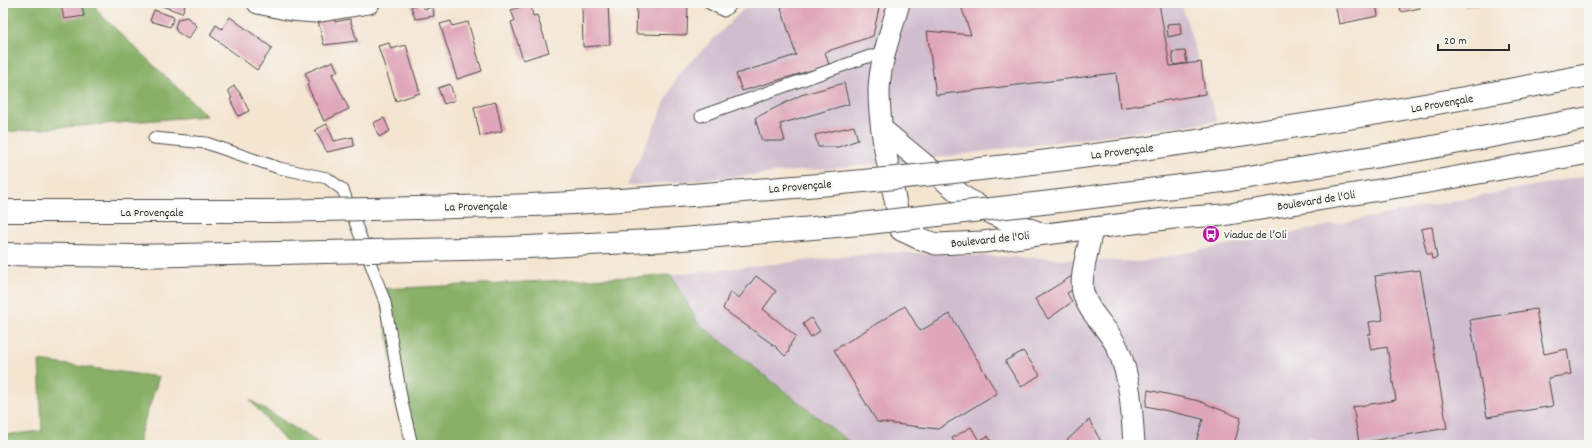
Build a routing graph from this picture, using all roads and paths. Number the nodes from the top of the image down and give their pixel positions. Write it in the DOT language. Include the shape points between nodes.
graph roads {
  1 [pos="258,3"];
  2 [pos="369,3"];
  3 [pos="709,3"];
  4 [pos="733,3"];
  5 [pos="898,3"];
  6 [pos="884,56"];
  7 [pos="1589,75"];
  8 [pos="701,116"];
  9 [pos="1589,118"];
  10 [pos="882,129"];
  11 [pos="154,138"];
  12 [pos="1589,153"];
  13 [pos="3,211"];
  14 [pos="1092,228"];
  15 [pos="1041,234"];
  16 [pos="3,254"];
  17 [pos="412,445"];
  18 [pos="1134,445"];
  1 -- 2 [label="street" via="315,12"];
  3 -- 4 [label="lane" via="724,11"];
  5 -- 6 [label="street, Boulevard de l'Oli"];
  6 -- 8 [label="lane" via="870,56"];
  6 -- 10 [label="street, Boulevard de l'Oli" via="879,89"];
  7 -- 13 [label="highway, La Provençale, bridge" via="1436,104 1254,134 990,168 771,189 533,205 271,211"];
  9 -- 16 [label="highway, bridge" via="1411,151 1230,180 860,224 670,240 508,248 134,256"];
  10 -- 15 [label="street, Boulevard de l'Oli" via="931,167 964,197 992,214"];
  10 -- 15 [label="street, Boulevard de l'Oli" via="901,230 936,244 983,242"];
  11 -- 17 [label="lane" via="206,143 279,168 327,178 343,190 385,302"];
  12 -- 14 [label="street, Boulevard de l'Oli" via="1223,215"];
  14 -- 15 [label="street, Boulevard de l'Oli"];
  14 -- 18 [label="street" via="1082,291 1092,311 1118,349 1130,393"];
}
